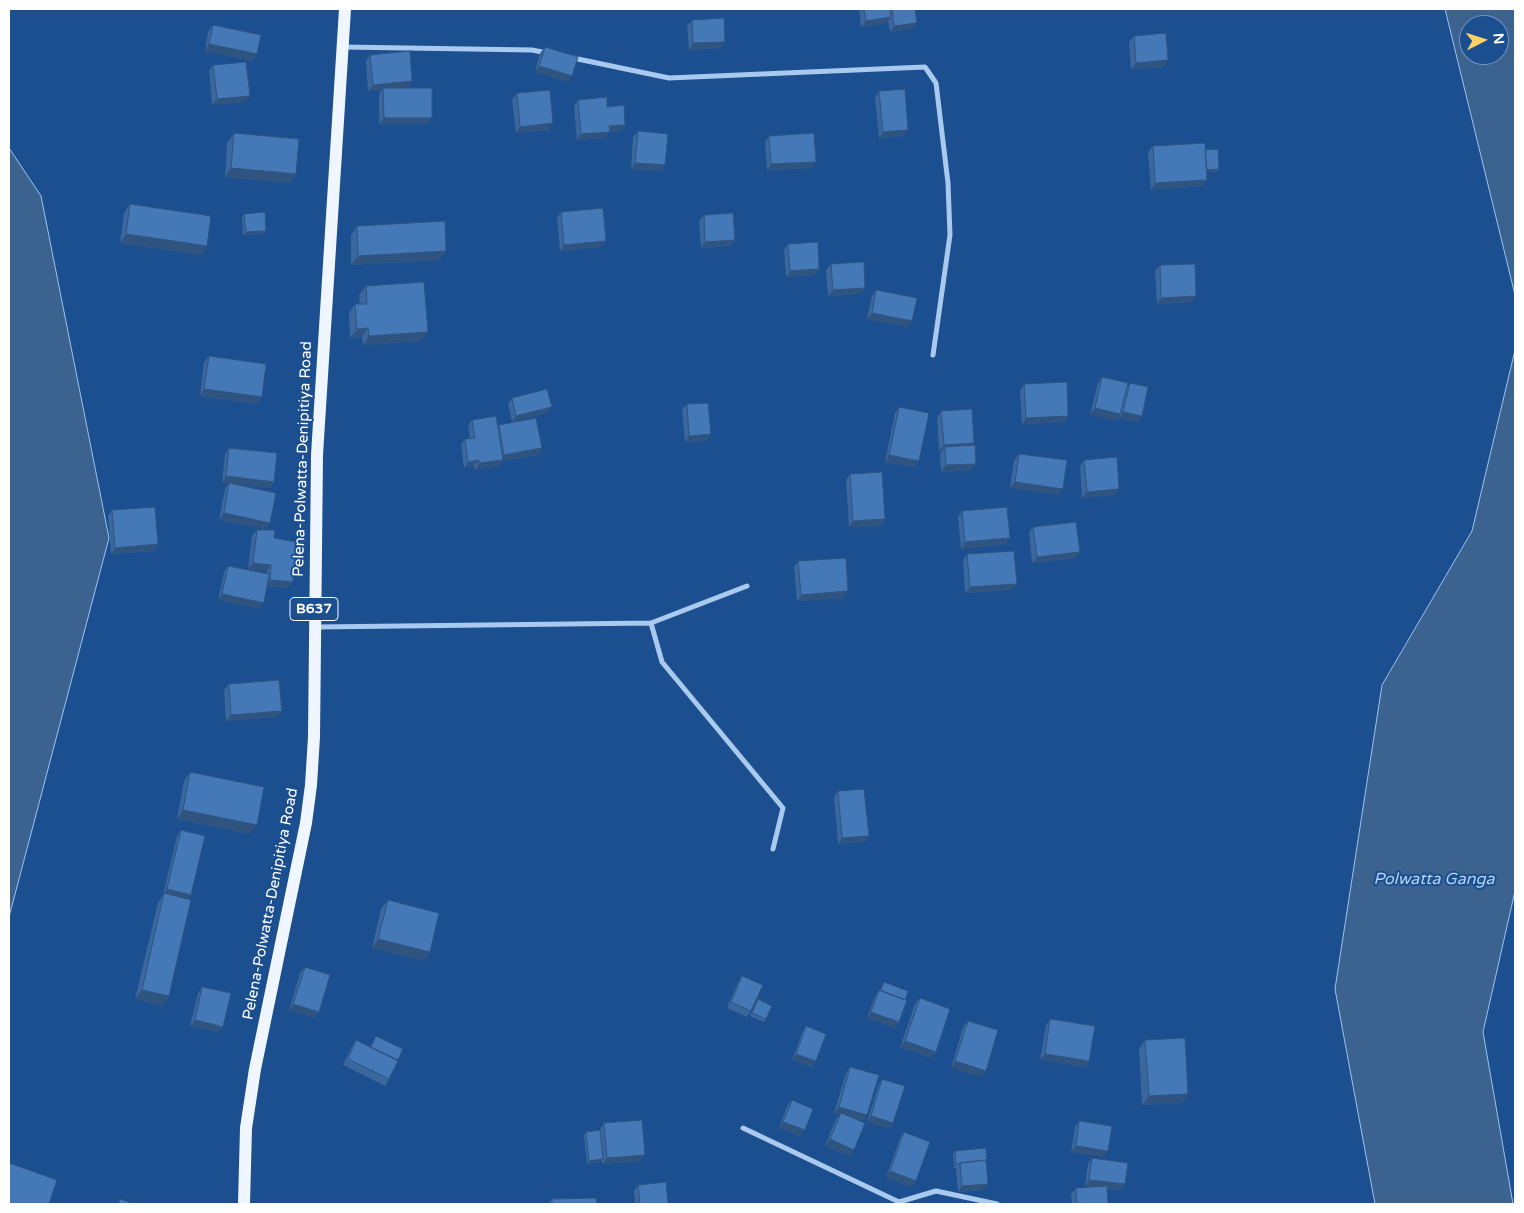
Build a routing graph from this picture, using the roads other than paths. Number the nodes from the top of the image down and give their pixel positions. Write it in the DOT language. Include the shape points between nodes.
graph roads {
  1 [pos="345,9"];
  2 [pos="343,47"];
  3 [pos="552,54"];
  4 [pos="562,56"];
  5 [pos="933,355"];
  6 [pos="747,586"];
  7 [pos="651,623"];
  8 [pos="314,627"];
  9 [pos="773,849"];
  10 [pos="743,1128"];
  11 [pos="898,1203"];
  12 [pos="244,1204"];
  13 [pos="997,1204"];
  1 -- 2 [label="main road, Pelena-Polwatta-Denipitiya Road / B637"];
  2 -- 3 [label="street" via="532,50"];
  2 -- 8 [label="main road, Pelena-Polwatta-Denipitiya Road / B637" via="317,455"];
  4 -- 5 [label="street" via="669,78 925,67 936,83 948,183 950,235"];
  6 -- 7 [label="street"];
  7 -- 8 [label="street"];
  7 -- 9 [label="street" via="662,662 783,808"];
  8 -- 12 [label="main road, Pelena-Polwatta-Denipitiya Road / B637" via="311,785 253,1079 246,1128"];
  10 -- 11 [label="street"];
  11 -- 13 [label="street" via="936,1191"];
}
